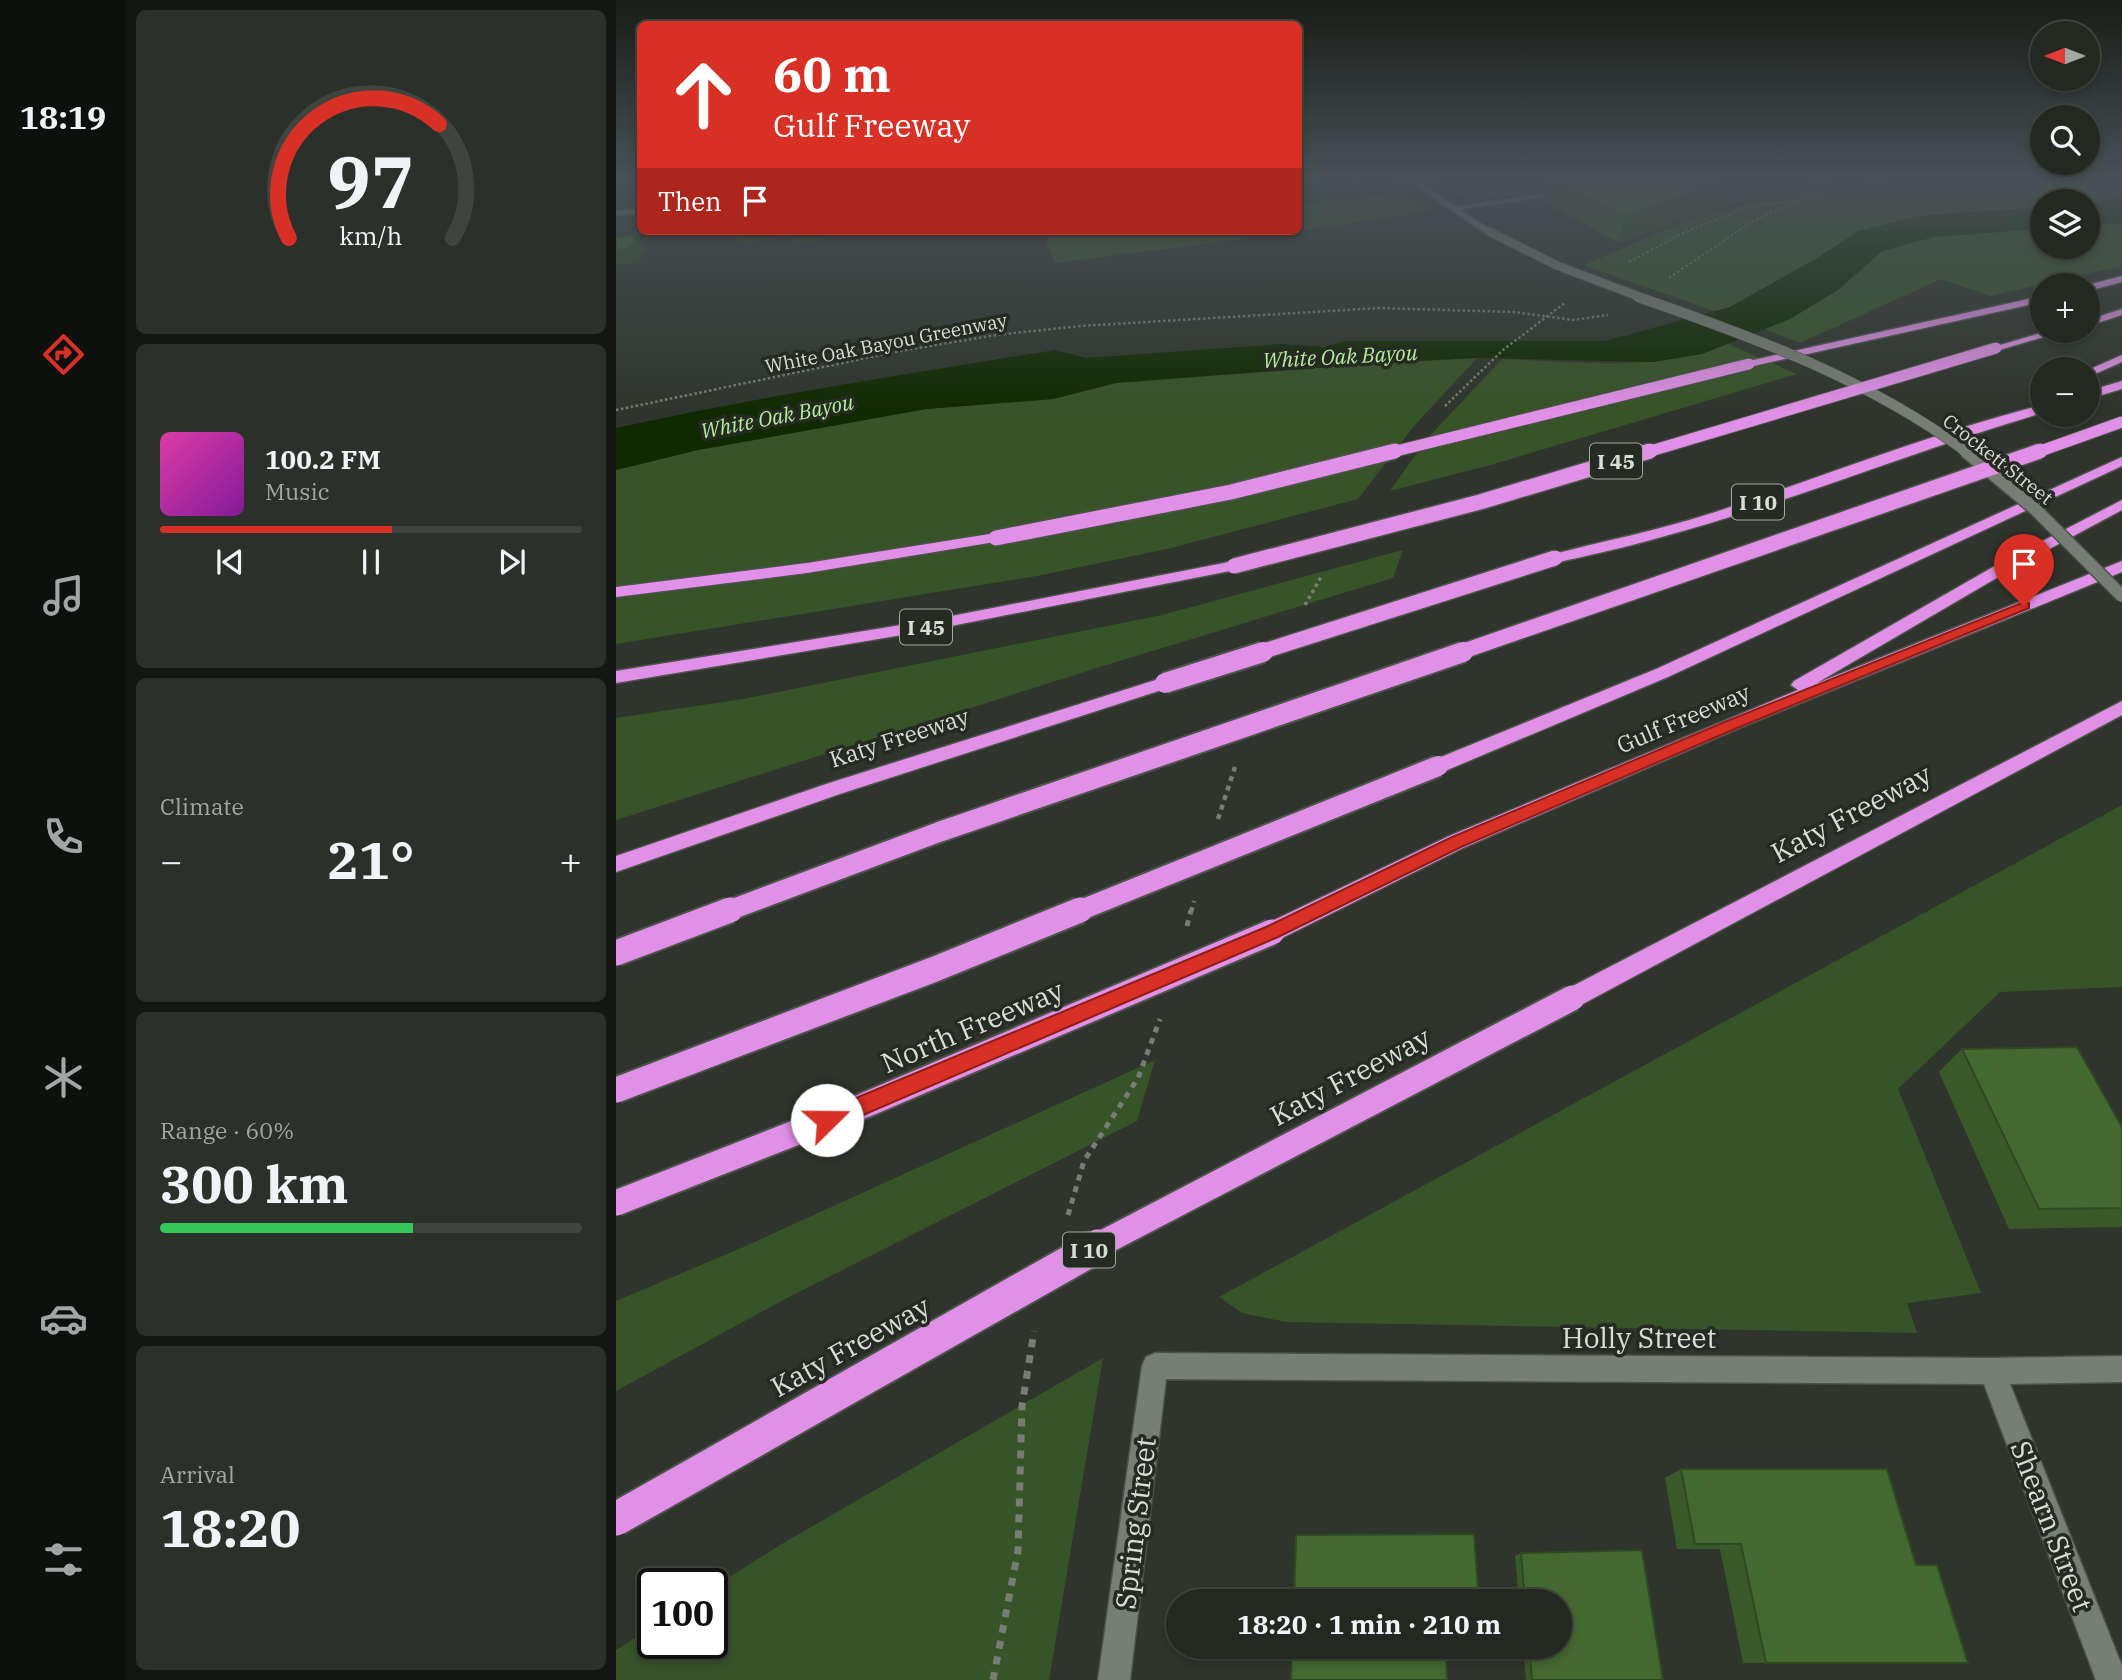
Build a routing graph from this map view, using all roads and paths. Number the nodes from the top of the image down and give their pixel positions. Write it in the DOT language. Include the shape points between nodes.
graph roads {
  1 [pos="1535,256"];
  2 [pos="1640,256"];
  3 [pos="1701,256"];
  4 [pos="1625,265"];
  5 [pos="2122,279"];
  6 [pos="1660,284"];
  7 [pos="2100,285"];
  8 [pos="1566,302"];
  9 [pos="2030,302"];
  10 [pos="1617,311"];
  11 [pos="2122,313"];
  12 [pos="2100,319"];
  13 [pos="2030,339"];
  14 [pos="2122,358"];
  15 [pos="2100,368"];
  16 [pos="2122,385"];
  17 [pos="2100,391"];
  18 [pos="2030,401"];
  19 [pos="1443,408"];
  20 [pos="616,410"];
  21 [pos="2030,413"];
  22 [pos="2122,422"];
  23 [pos="1958,434"];
  24 [pos="2122,461"];
  25 [pos="2122,504"];
  26 [pos="2122,566"];
  27 [pos="1322,575"];
  28 [pos="616,592"];
  29 [pos="2122,596"];
  30 [pos="1303,608"];
  31 [pos="616,677"];
  32 [pos="2121,707"];
  33 [pos="1732,724"];
  34 [pos="1237,760"];
  35 [pos="1217,822"];
  36 [pos="616,864"];
  37 [pos="1195,899"];
  38 [pos="1272,932"];
  39 [pos="1184,937"];
  40 [pos="616,953"];
  41 [pos="1162,1014"];
  42 [pos="616,1090"];
  43 [pos="616,1203"];
  44 [pos="1064,1228"];
  45 [pos="1037,1322"];
  46 [pos="1155,1366"];
  47 [pos="2122,1369"];
  48 [pos="1992,1371"];
  49 [pos="616,1519"];
  50 [pos="993,1680"];
  51 [pos="1114,1680"];
  52 [pos="2112,1680"];
  1 -- 29 [label="main road, Crockett Street, bridge" via="1709,320 1877,394 1963,449 2040,513"];
  2 -- 4 [label="path"];
  3 -- 6 [label="path"];
  5 -- 7 [label="highway"];
  8 -- 19 [label="path, bridge" via="1503,350"];
  9 -- 28 [label="highway, bridge" via="1749,364 1116,517 807,568"];
  10 -- 20 [label="path, White Oak Bayou Greenway" via="1580,321 1489,311 1363,308 1084,326 953,342"];
  11 -- 12 [label="highway"];
  13 -- 31 [label="highway, I 45, bridge" via="1480,502 1234,566 1003,613"];
  14 -- 15 [label="highway"];
  16 -- 17 [label="highway"];
  18 -- 23 [label="highway"];
  21 -- 23 [label="highway, Katy Freeway / I 10"];
  22 -- 40 [label="highway, bridge" via="939,832"];
  23 -- 36 [label="highway, Katy Freeway / I 10, bridge" via="1702,520 1555,558 847,785"];
  24 -- 42 [label="highway, bridge" via="1662,673 935,969"];
  25 -- 33 [label="highway"];
  26 -- 33 [label="highway, Gulf Freeway"];
  27 -- 30 [label="path"];
  32 -- 49 [label="highway, Katy Freeway / I 10, bridge" via="1103,1243"];
  33 -- 38 [label="highway, Gulf Freeway" via="1456,842"];
  34 -- 35 [label="path"];
  37 -- 39 [label="path"];
  38 -- 43 [label="highway, North Freeway, bridge" via="851,1111"];
  41 -- 44 [label="path" via="1138,1078 1084,1161"];
  45 -- 50 [label="path" via="1029,1349 1022,1416 1019,1535"];
  46 -- 48 [label="main road, Holly Street"];
  46 -- 51 [label="main road, Spring Street"];
  47 -- 48 [label="main road, Holly Street"];
  48 -- 52 [label="main road, Shearn Street"];
}
